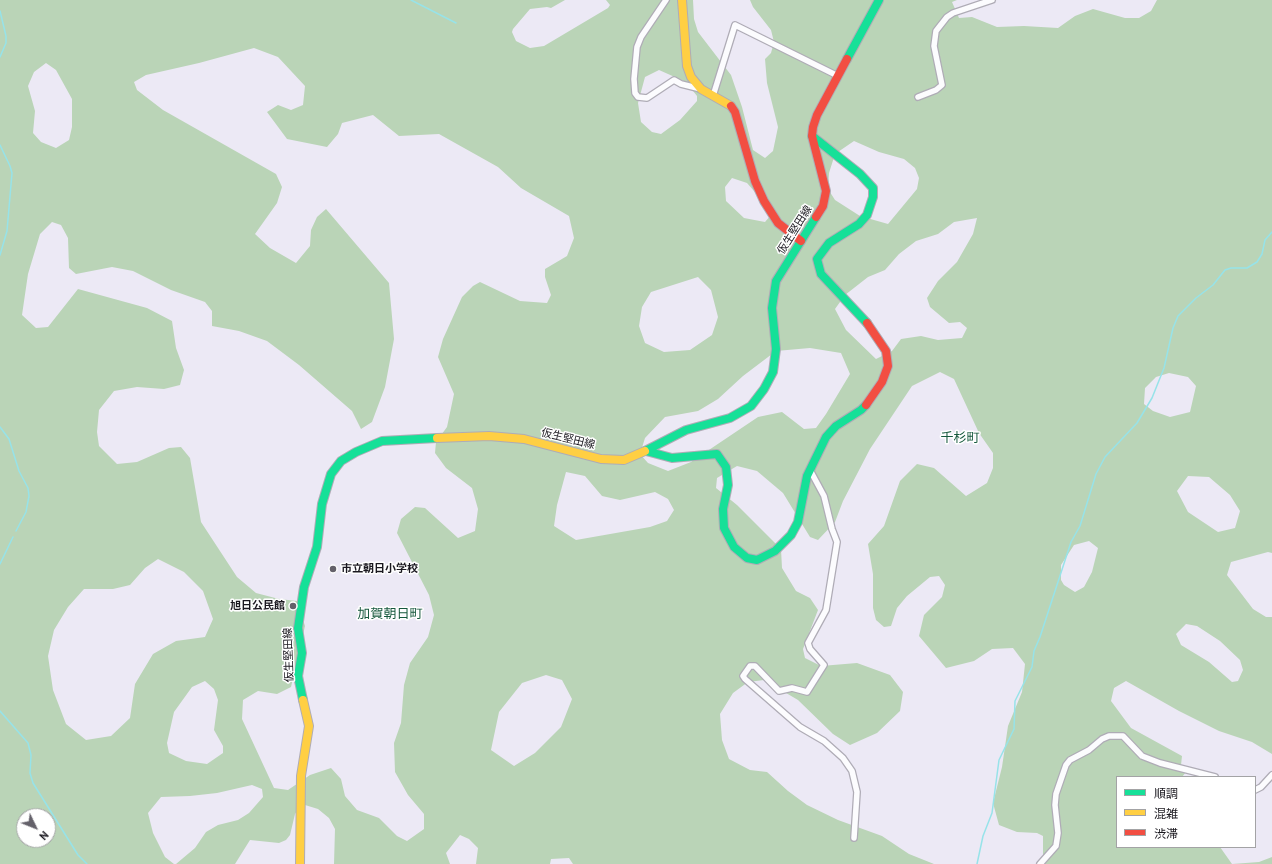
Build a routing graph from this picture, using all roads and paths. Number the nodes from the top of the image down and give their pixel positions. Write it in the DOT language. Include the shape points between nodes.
graph roads {
  1 [pos="666,0"];
  2 [pos="682,0"];
  3 [pos="879,0"];
  4 [pos="992,0"];
  5 [pos="838,76"];
  6 [pos="702,90"];
  7 [pos="713,96"];
  8 [pos="918,97"];
  9 [pos="812,136"];
  10 [pos="801,241"];
  11 [pos="646,451"];
  12 [pos="810,470"];
  13 [pos="1272,775"];
  14 [pos="1211,776"];
  15 [pos="1256,790"];
  16 [pos="854,838"];
  17 [pos="300,864"];
  18 [pos="1040,864"];
  1 -- 6 [label="street" via="644,31 637,47 635,93 638,98 647,98 674,80"];
  2 -- 6 [label="main road" via="687,66 691,78"];
  3 -- 5 [label="main road, 仮生堅田線"];
  4 -- 8 [label="street" via="953,13 938,28 934,46 942,85"];
  5 -- 7 [label="street" via="735,25"];
  5 -- 9 [label="main road, 仮生堅田線" via="817,115"];
  6 -- 7 [label="main road"];
  7 -- 10 [label="main road" via="731,106 735,112 755,181 772,216"];
  9 -- 10 [label="main road, 仮生堅田線" via="826,191 822,206"];
  9 -- 12 [label="main road" via="860,174 873,188 867,215 859,224 830,243 817,259 821,274 876,334 886,351 888,361 882,382 874,396 826,437"];
  10 -- 11 [label="main road, 仮生堅田線" via="776,281 773,296 775,361 773,372 764,389 751,406 730,418 686,430"];
  11 -- 12 [label="main road" via="672,458 717,454 726,467 728,485 723,509 724,528 734,547 747,558 758,560 775,551 798,522"];
  11 -- 17 [label="main road, 仮生堅田線" via="624,460 601,459 524,439 489,436 382,441 356,452 342,461 330,474 322,504 317,547 304,587 298,622 302,653 298,676 309,726 301,776"];
  12 -- 16 [label="street" via="824,496 838,542 826,610 808,643 810,650 824,665 807,692 792,688 779,691 755,666 750,666 743,676 800,727 824,741 844,758 852,771 857,792"];
  13 -- 15 [label="street" via="1262,787"];
  14 -- 18 [label="street" via="1142,756 1124,736 1109,736 1102,739 1066,765 1056,794 1056,846"];
}
